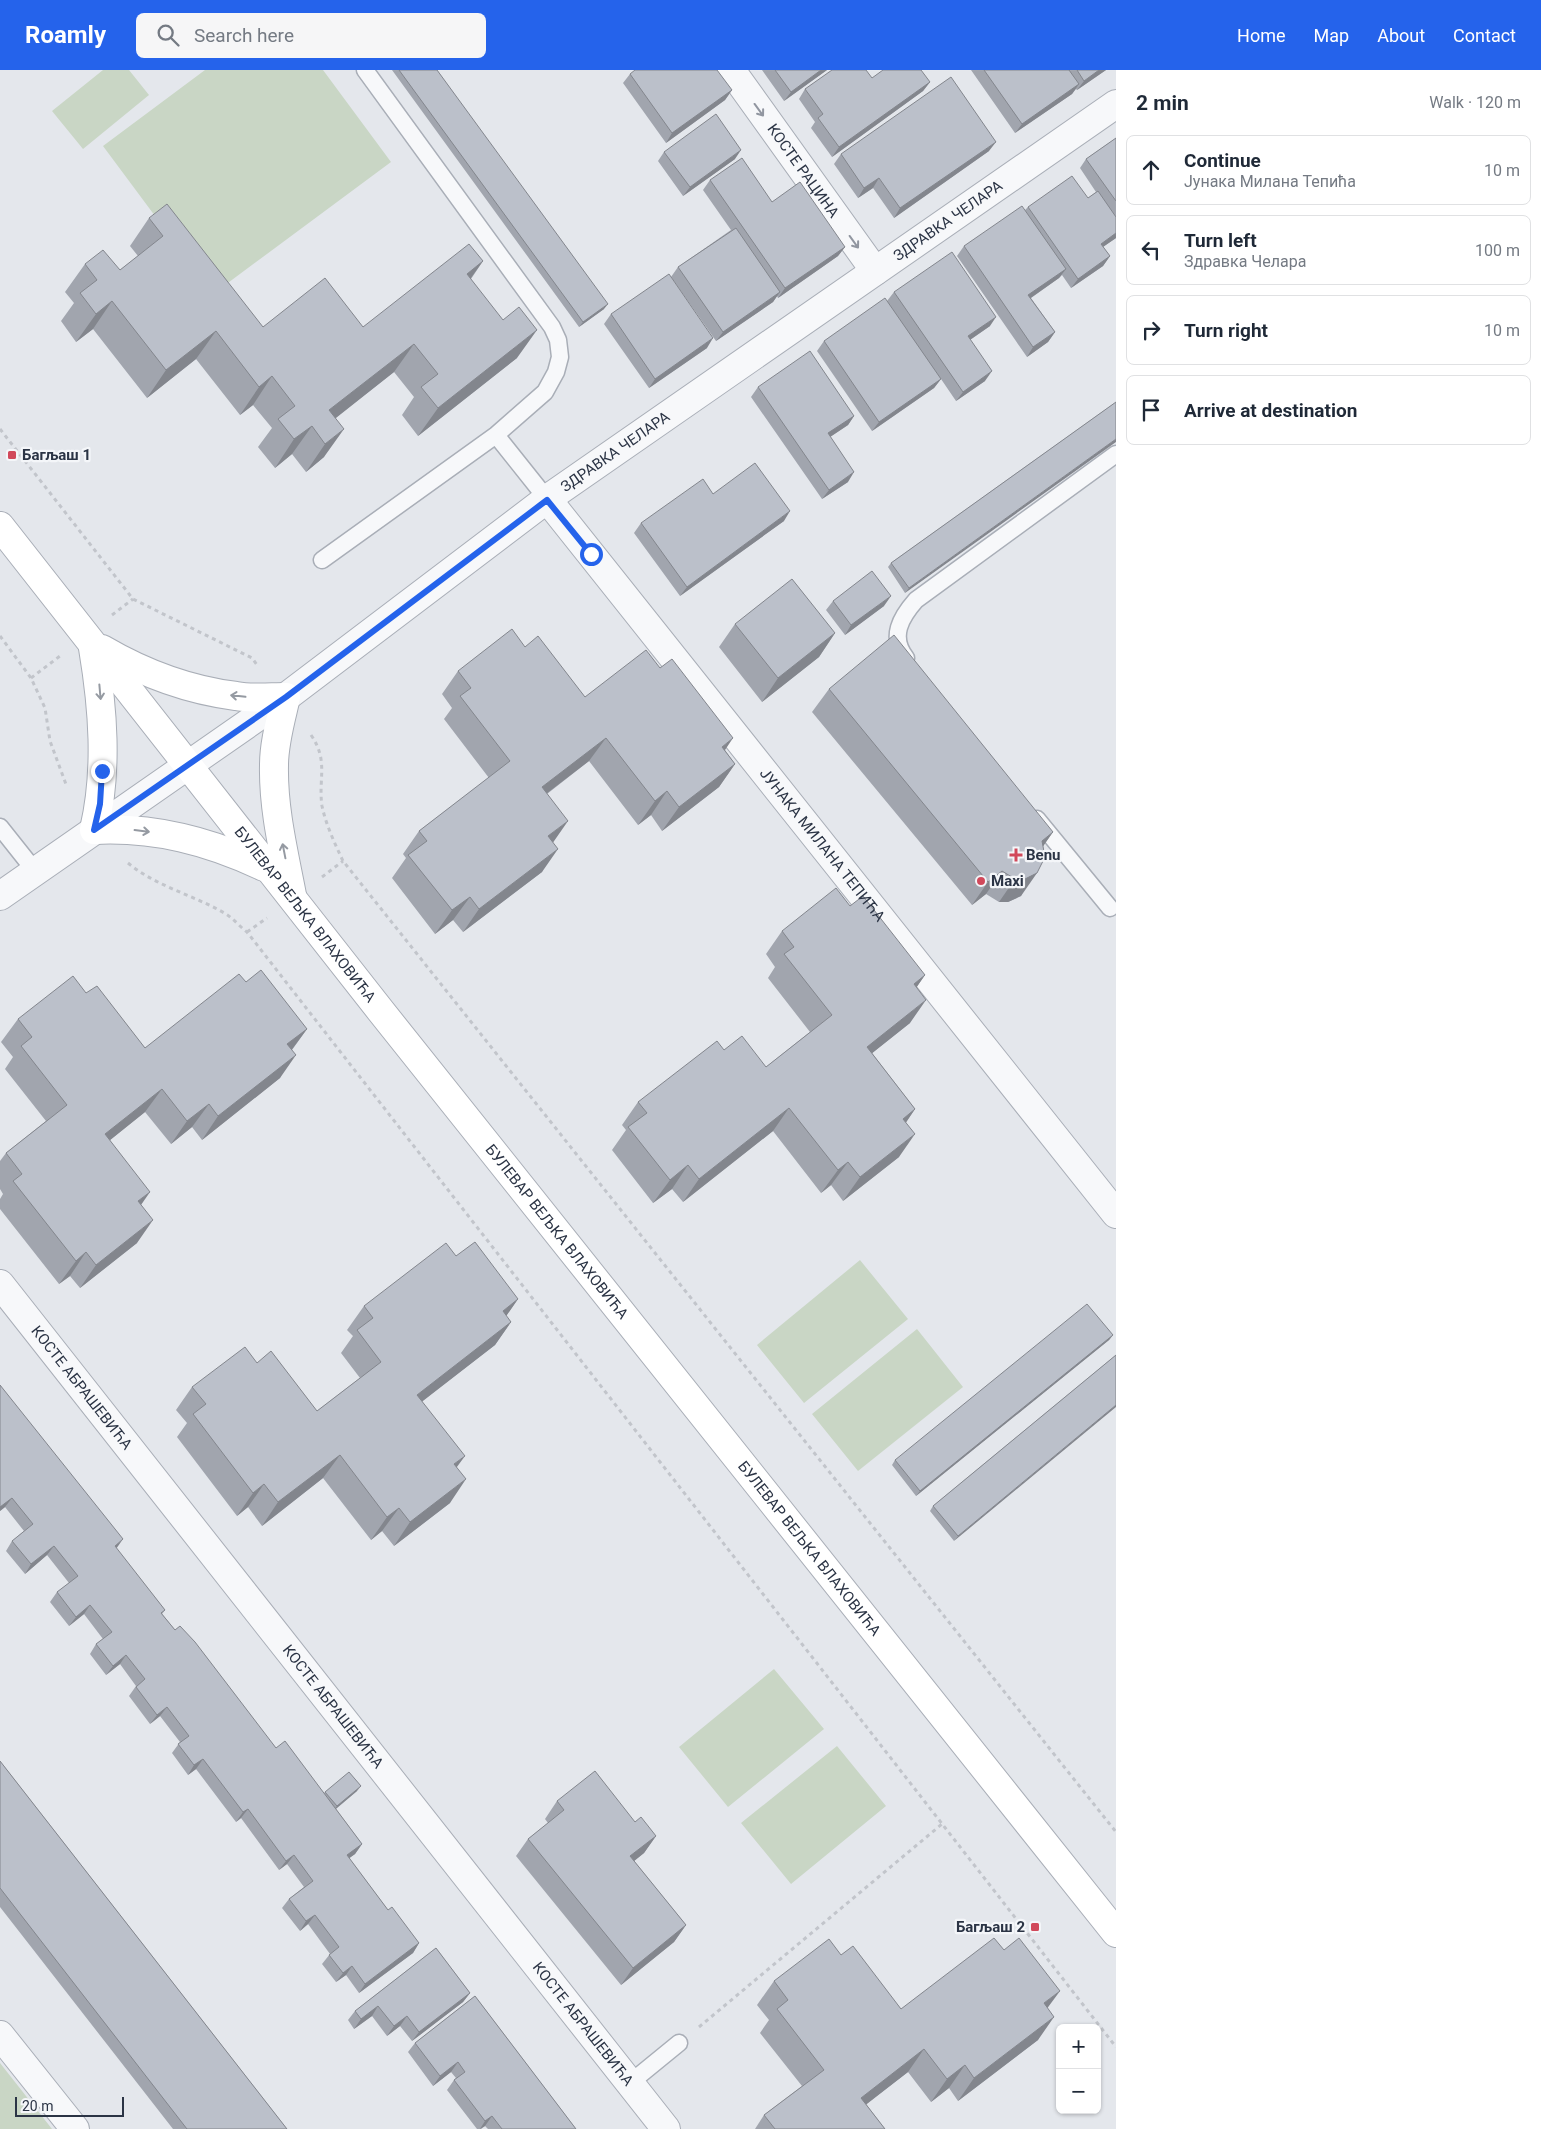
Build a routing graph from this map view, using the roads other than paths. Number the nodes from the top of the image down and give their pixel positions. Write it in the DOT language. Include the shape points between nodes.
graph roads {
  1 [pos="365,70"];
  2 [pos="731,70"];
  3 [pos="1116,104"];
  4 [pos="875,271"];
  5 [pos="496,435"];
  6 [pos="1116,454"];
  7 [pos="547,500"];
  8 [pos="0,526"];
  9 [pos="322,560"];
  10 [pos="92,644"];
  11 [pos="916,670"];
  12 [pos="286,697"];
  13 [pos="187,765"];
  14 [pos="1028,808"];
  15 [pos="0,827"];
  16 [pos="94,830"];
  17 [pos="269,870"];
  18 [pos="35,871"];
  19 [pos="0,896"];
  20 [pos="293,899"];
  21 [pos="1110,908"];
  22 [pos="1116,1214"];
  23 [pos="0,1284"];
  24 [pos="1116,1933"];
  25 [pos="0,2035"];
  26 [pos="679,2043"];
  27 [pos="630,2083"];
  28 [pos="75,2129"];
  29 [pos="666,2129"];
  1 -- 5 [label="lane" via="552,327 558,340 560,357 545,392"];
  2 -- 4 [label="street, КОСТЕ РАЦИНА, one-way"];
  3 -- 4 [label="street, ЗДРАВКА ЧЕЛАРА"];
  4 -- 7 [label="street, ЗДРАВКА ЧЕЛАРА"];
  5 -- 7 [label="lane"];
  5 -- 9 [label="lane"];
  6 -- 11 [label="lane" via="916,600 903,614 898,626 898,641"];
  7 -- 12 [label="street, ЗДРАВКА ЧЕЛАРА"];
  7 -- 22 [label="street, ЈУНАКА МИЛАНА ТЕПИЋА"];
  8 -- 10 [label="main road, БУЛЕВАР ВЕЉКА ВЛАХОВИЋА"];
  12 -- 10 [label="main road, one-way" via="238,697 198,689 124,662"];
  10 -- 13 [label="main road, БУЛЕВАР ВЕЉКА ВЛАХОВИЋА"];
  10 -- 16 [label="main road, one-way" via="100,689 102,733 100,804"];
  12 -- 13 [label="street, ЗДРАВКА ЧЕЛАРА"];
  20 -- 12 [label="main road, one-way" via="277,815 274,766"];
  13 -- 16 [label="street, ЗДРАВКА ЧЕЛАРА"];
  13 -- 17 [label="main road, БУЛЕВАР ВЕЉКА ВЛАХОВИЋА"];
  14 -- 21 [label="lane"];
  15 -- 18 [label="lane"];
  16 -- 17 [label="main road, one-way" via="125,828 199,840"];
  16 -- 18 [label="street, ЗДРАВКА ЧЕЛАРА"];
  17 -- 20 [label="main road, БУЛЕВАР ВЕЉКА ВЛАХОВИЋА"];
  18 -- 19 [label="street, ЗДРАВКА ЧЕЛАРА"];
  20 -- 24 [label="main road, БУЛЕВАР ВЕЉКА ВЛАХОВИЋА"];
  23 -- 27 [label="street, КОСТЕ АБРАШЕВИЋА"];
  25 -- 28 [label="street"];
  26 -- 27 [label="lane"];
  27 -- 29 [label="street, КОСТЕ АБРАШЕВИЋА"];
}
